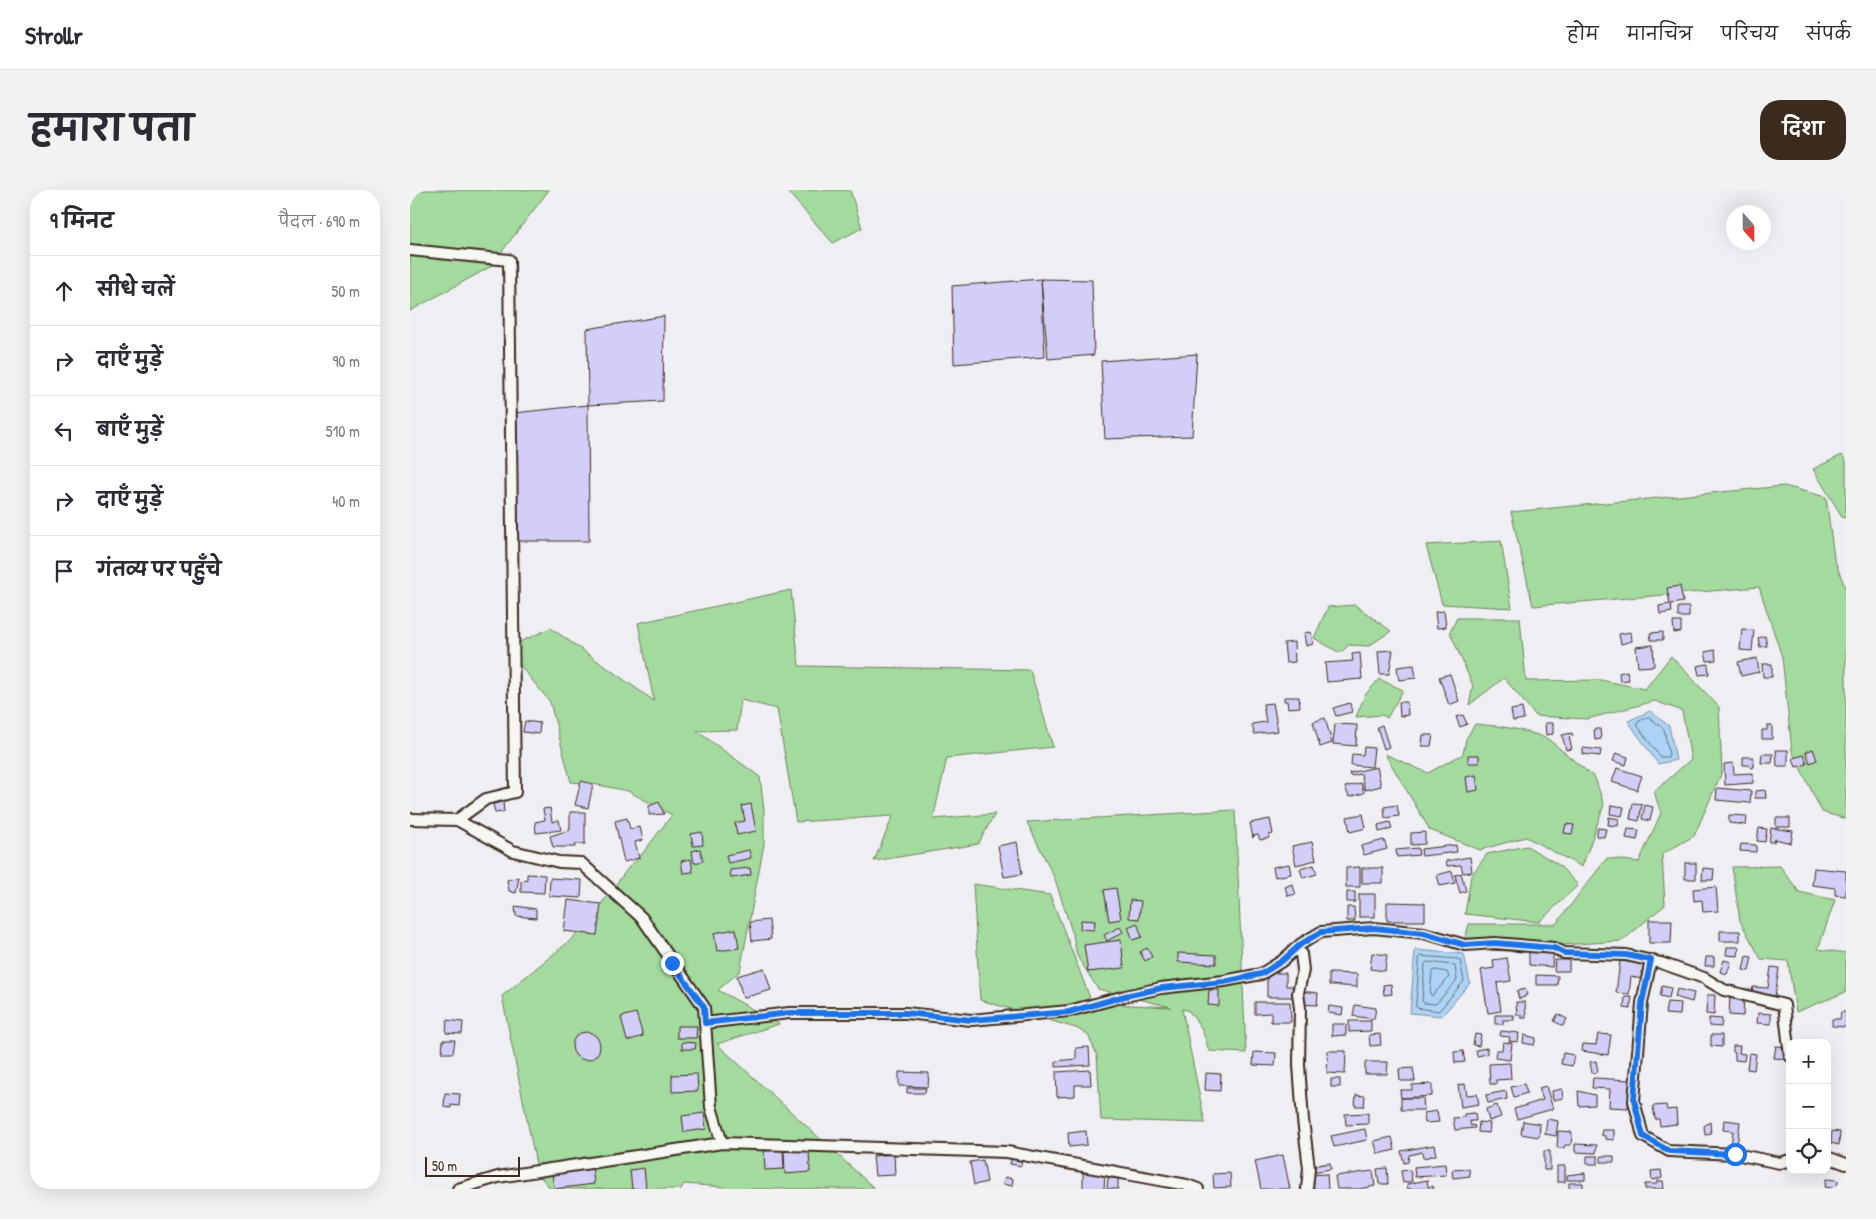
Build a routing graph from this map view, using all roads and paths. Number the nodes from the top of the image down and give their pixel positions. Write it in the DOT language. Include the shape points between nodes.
graph roads {
  1 [pos="410,250"];
  2 [pos="410,819"];
  3 [pos="458,820"];
  4 [pos="1295,950"];
  5 [pos="1651,960"];
  6 [pos="705,1023"];
  7 [pos="1788,1039"];
  8 [pos="722,1143"];
  9 [pos="1831,1158"];
  10 [pos="1786,1161"];
  11 [pos="1846,1164"];
  12 [pos="458,1189"];
  13 [pos="1198,1189"];
  14 [pos="1307,1189"];
  1 -- 3 [label="street" via="509,260 515,792 486,799"];
  2 -- 3 [label="street"];
  3 -- 6 [label="street" via="513,851 559,862 581,863 642,918 704,1007"];
  4 -- 5 [label="street" via="1321,932 1374,928 1424,933 1465,945 1495,943"];
  4 -- 6 [label="street" via="1261,974 1224,982 1162,988 1069,1012 971,1020 906,1013 789,1013"];
  4 -- 14 [label="street" via="1301,954 1303,970 1298,993 1300,1074 1309,1168"];
  5 -- 7 [label="street" via="1704,978 1724,990 1784,1005"];
  5 -- 10 [label="street" via="1642,1003 1634,1100 1643,1136 1669,1151 1735,1154 1780,1163"];
  6 -- 8 [label="street" via="711,1107"];
  8 -- 12 [label="street" via="498,1177"];
  8 -- 13 [label="street" via="1007,1152"];
  9 -- 11 [label="street"];
}
